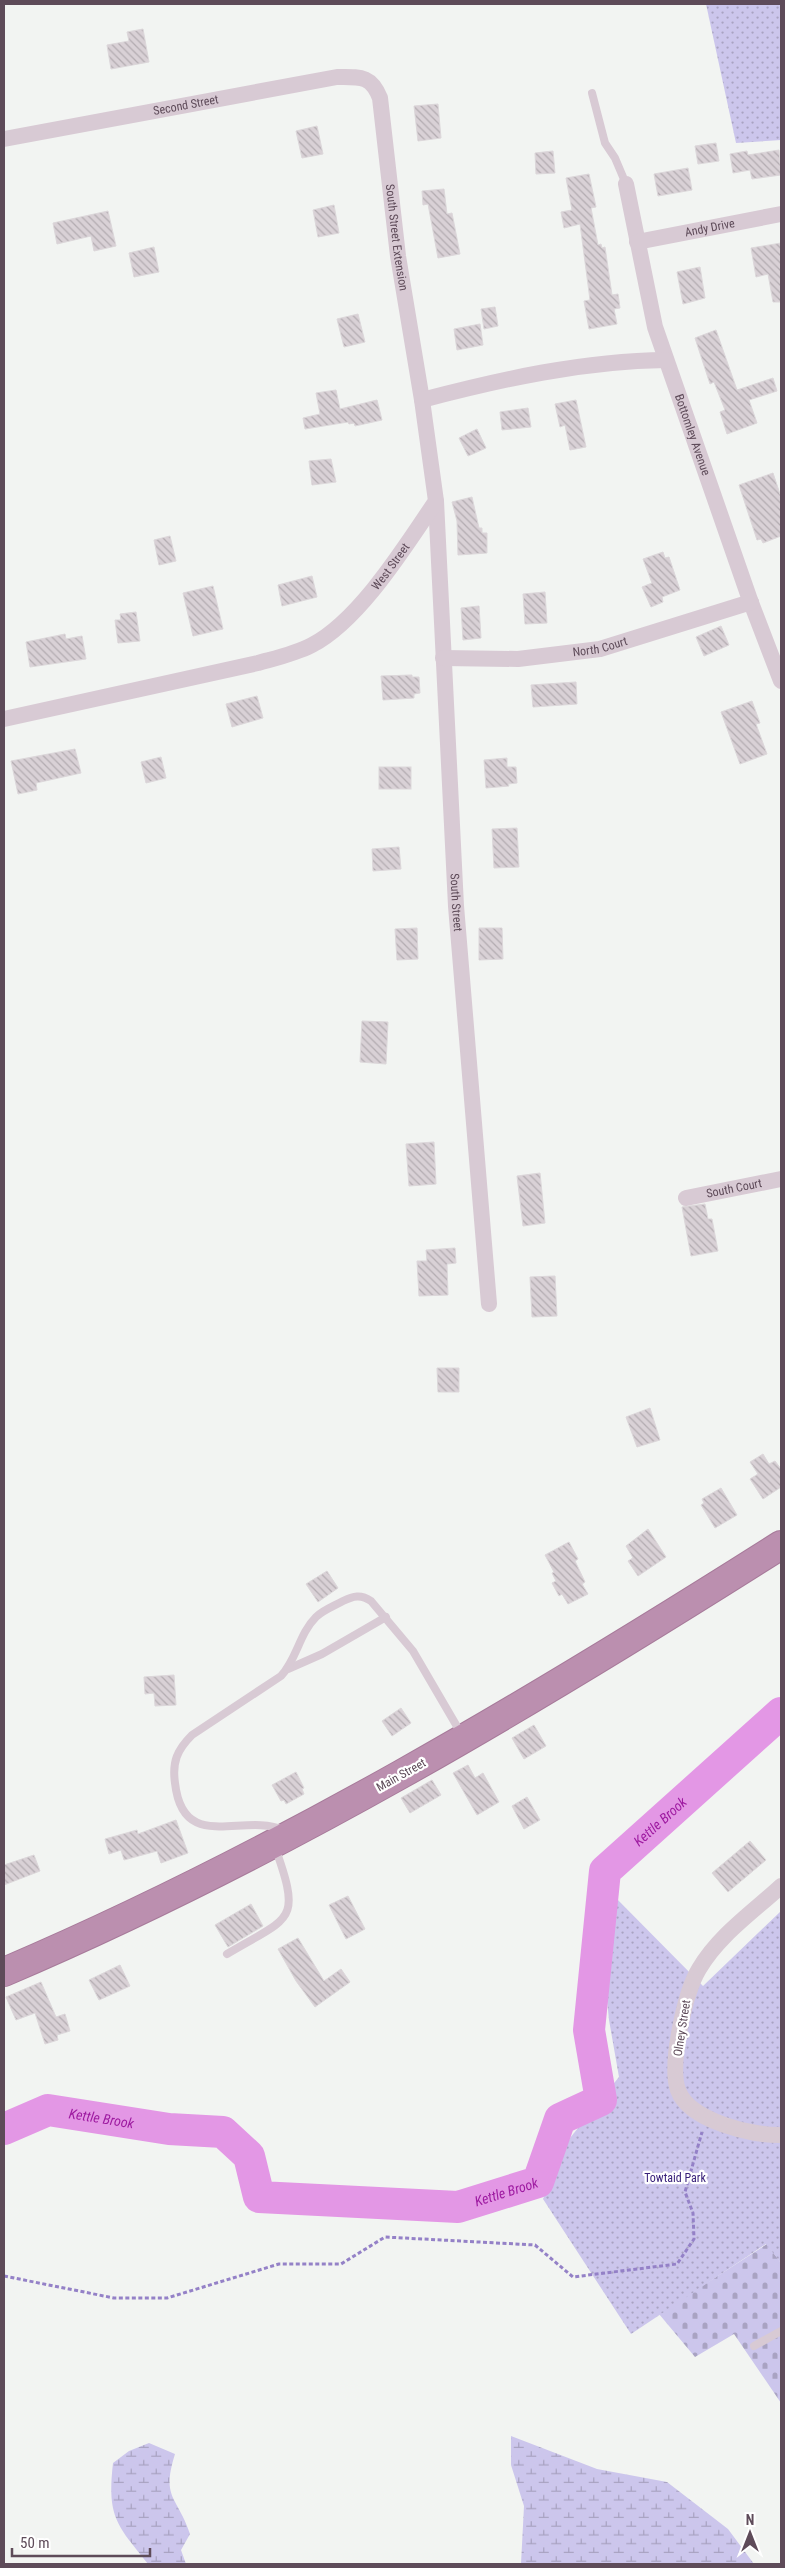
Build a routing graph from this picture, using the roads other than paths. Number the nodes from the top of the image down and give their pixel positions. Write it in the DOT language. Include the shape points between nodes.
graph roads {
  1 [pos="368,80"];
  2 [pos="592,93"];
  3 [pos="4,139"];
  4 [pos="626,184"];
  5 [pos="781,214"];
  6 [pos="637,242"];
  7 [pos="666,360"];
  8 [pos="422,400"];
  9 [pos="436,501"];
  10 [pos="751,602"];
  11 [pos="443,658"];
  12 [pos="781,681"];
  13 [pos="4,719"];
  14 [pos="781,1179"];
  15 [pos="686,1198"];
  16 [pos="489,1304"];
  17 [pos="781,1545"];
  18 [pos="386,1617"];
  19 [pos="288,1669"];
  20 [pos="464,1739"];
  21 [pos="283,1838"];
  22 [pos="781,1886"];
  23 [pos="227,1954"];
  24 [pos="4,1972"];
  25 [pos="781,2135"];
  26 [pos="781,2331"];
  27 [pos="754,2346"];
  1 -- 3 [label="street, Second Street" via="337,77"];
  1 -- 8 [label="street, South Street Extension" via="375,85 380,98 398,256"];
  2 -- 4 [label="lane" via="605,143"];
  4 -- 6 [label="street, Bottomley Avenue"];
  5 -- 6 [label="street, Andy Drive"];
  6 -- 7 [label="street, Bottomley Avenue" via="650,308"];
  7 -- 8 [label="street" via="577,366"];
  7 -- 10 [label="street, Bottomley Avenue"];
  8 -- 9 [label="street"];
  9 -- 11 [label="street, South Street"];
  9 -- 13 [label="street, West Street" via="375,587 336,629 313,645 258,663"];
  10 -- 11 [label="street, North Court" via="600,649 518,658"];
  10 -- 12 [label="street, Bottomley Avenue"];
  11 -- 16 [label="street, South Street" via="456,906"];
  14 -- 15 [label="street, South Court"];
  17 -- 20 [label="highway, Main Street"];
  18 -- 19 [label="lane" via="322,1654"];
  18 -- 19 [label="lane" via="364,1596 348,1598 311,1623"];
  18 -- 20 [label="lane" via="413,1651"];
  19 -- 21 [label="lane" via="192,1735 175,1758 174,1773 180,1803 195,1823 204,1826 276,1826"];
  20 -- 21 [label="highway, Main Street"];
  21 -- 23 [label="lane" via="291,1905 285,1917 274,1926"];
  21 -- 24 [label="highway, Main Street" via="164,1900"];
  22 -- 25 [label="street, Olney Street" via="752,1911 699,1969 685,2003 678,2046 678,2090 685,2102 710,2118 742,2131 764,2136"];
  26 -- 27 [label="lane"];
}
